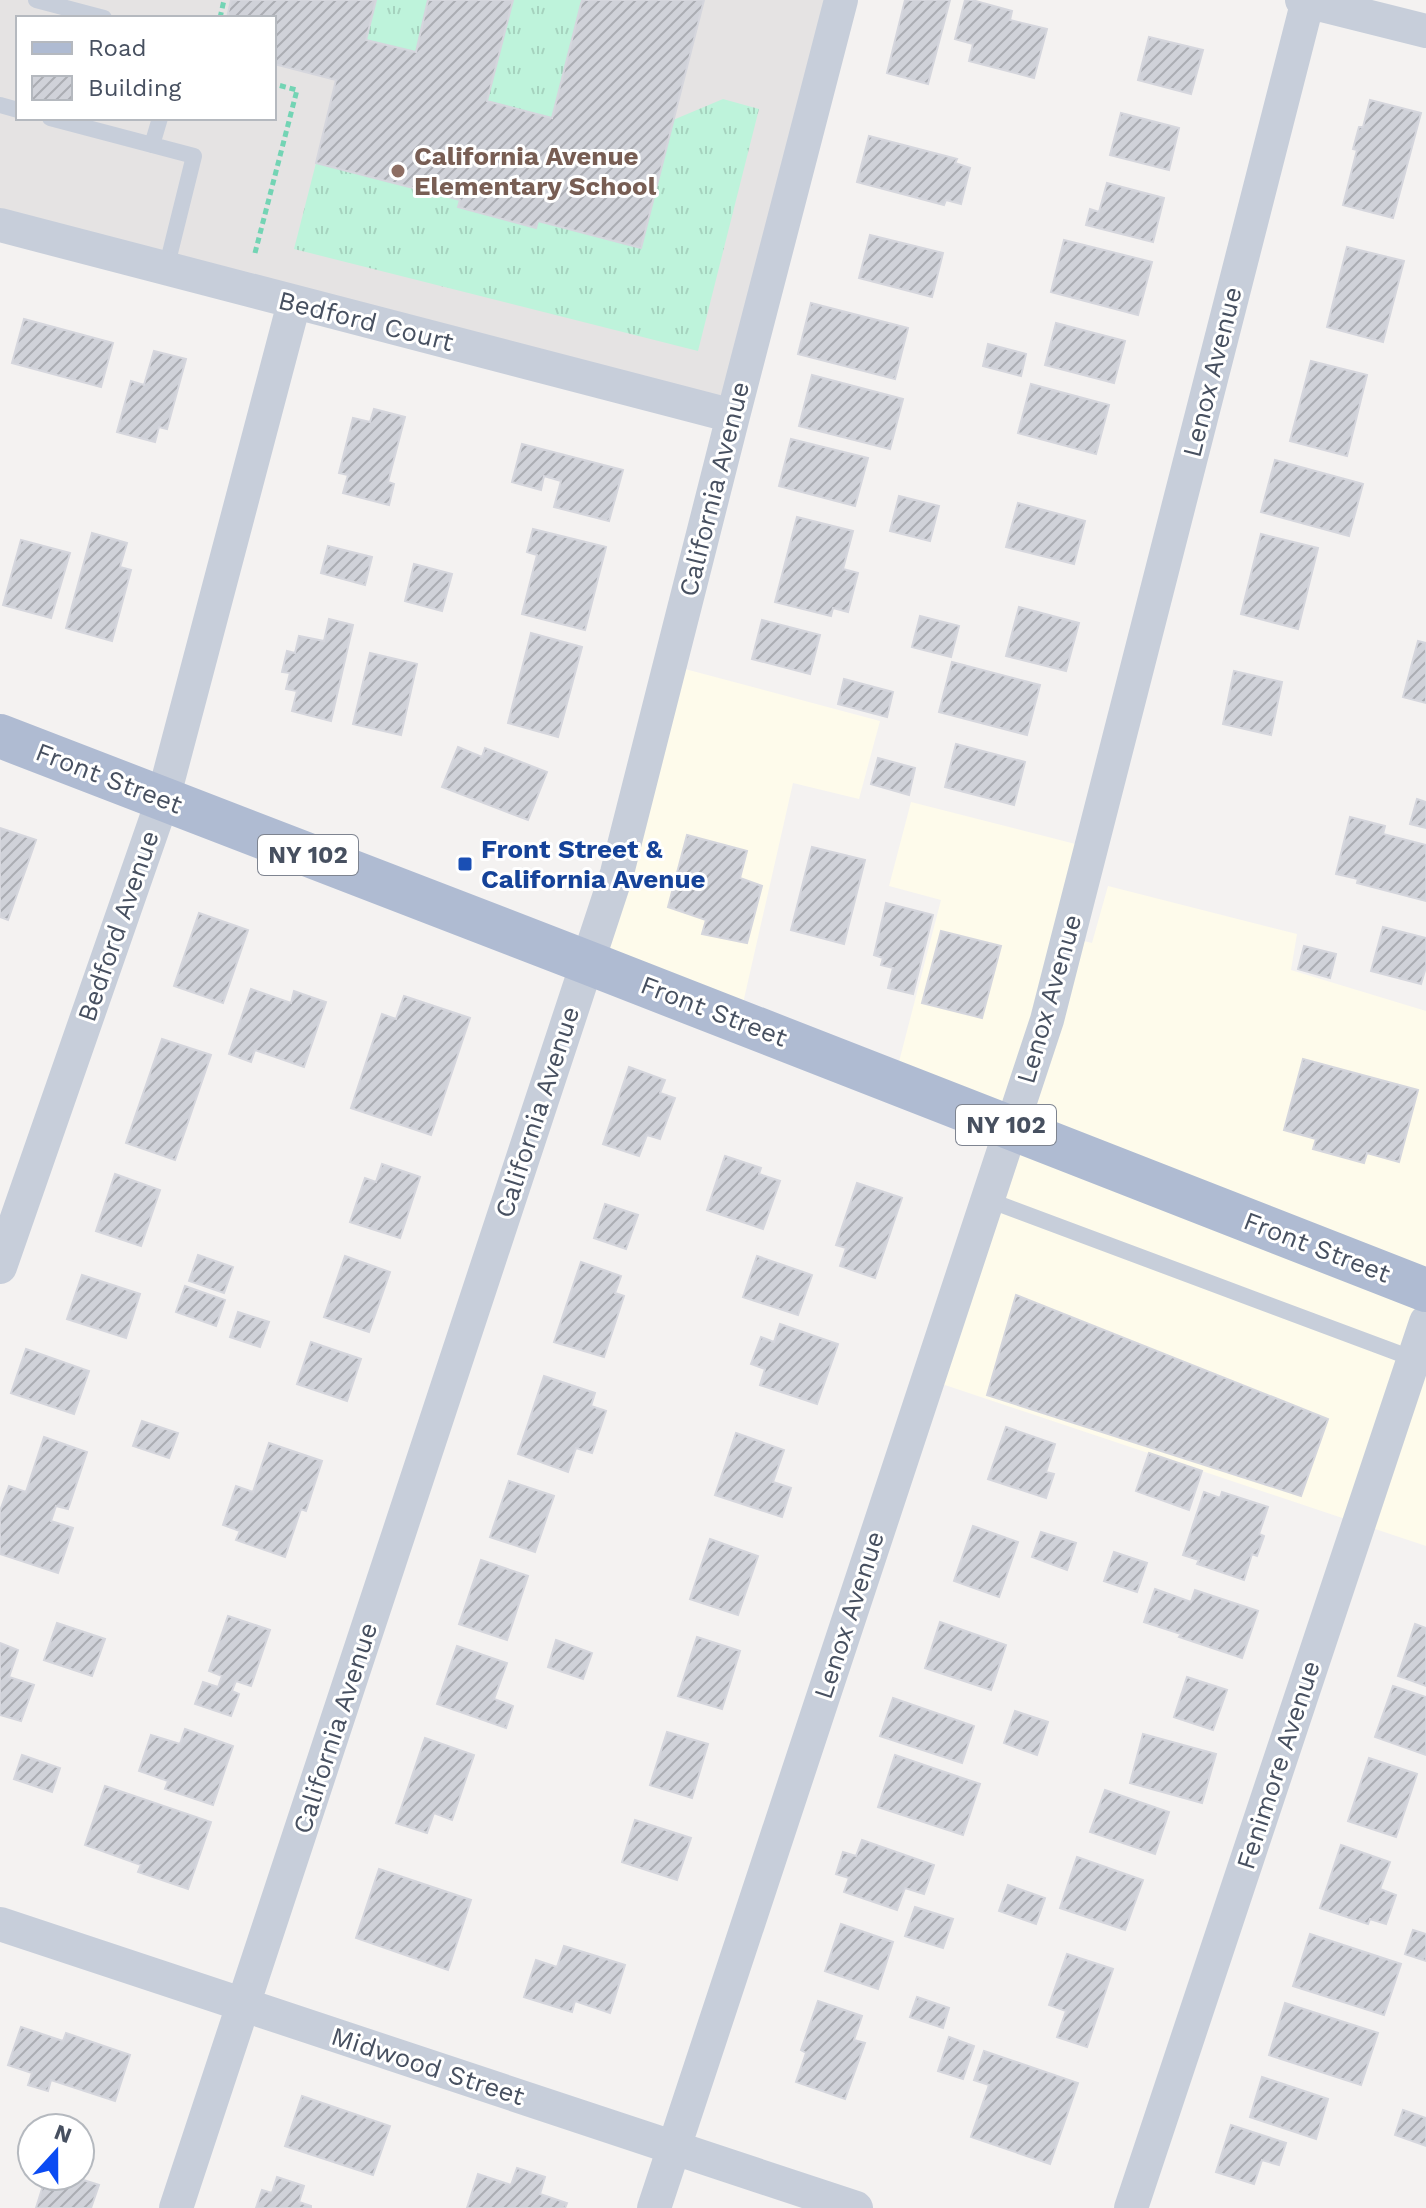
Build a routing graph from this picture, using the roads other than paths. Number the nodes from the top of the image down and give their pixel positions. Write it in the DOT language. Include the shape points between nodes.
graph roads {
  1 [pos="36,0"];
  2 [pos="841,0"];
  3 [pos="1306,0"];
  4 [pos="96,16"];
  5 [pos="1426,31"];
  6 [pos="58,120"];
  7 [pos="159,120"];
  8 [pos="152,145"];
  9 [pos="0,225"];
  10 [pos="166,269"];
  11 [pos="294,303"];
  12 [pos="733,416"];
  13 [pos="0,736"];
  14 [pos="163,799"];
  15 [pos="586,962"];
  16 [pos="1010,1126"];
  17 [pos="986,1199"];
  18 [pos="0,1267"];
  19 [pos="1426,1290"];
  20 [pos="1426,1322"];
  21 [pos="1414,1359"];
  22 [pos="0,1924"];
  23 [pos="244,2005"];
  24 [pos="674,2147"];
  25 [pos="176,2208"];
  26 [pos="654,2208"];
  27 [pos="856,2208"];
  28 [pos="1131,2208"];
  1 -- 4 [label="lane"];
  2 -- 12 [label="street, California Avenue"];
  3 -- 5 [label="street"];
  3 -- 16 [label="street, Lenox Avenue" via="1047,1020"];
  6 -- 8 [label="lane"];
  7 -- 8 [label="lane"];
  8 -- 10 [label="lane" via="194,156"];
  9 -- 10 [label="street, Bedford Court"];
  10 -- 11 [label="street, Bedford Court"];
  11 -- 12 [label="street, Bedford Court"];
  11 -- 14 [label="street, Bedford Avenue"];
  12 -- 15 [label="street, California Avenue" via="617,873"];
  13 -- 14 [label="main road, Front Street / NY 102"];
  14 -- 15 [label="main road, Front Street / NY 102"];
  14 -- 18 [label="street, Bedford Avenue"];
  15 -- 16 [label="main road, Front Street / NY 102"];
  15 -- 23 [label="street, California Avenue"];
  16 -- 17 [label="street, Lenox Avenue"];
  16 -- 19 [label="main road, Front Street / NY 102"];
  17 -- 21 [label="lane"];
  17 -- 24 [label="street, Lenox Avenue"];
  20 -- 21 [label="street, Fenimore Avenue"];
  21 -- 28 [label="street, Fenimore Avenue"];
  22 -- 23 [label="street, Midwood Street"];
  23 -- 24 [label="street, Midwood Street"];
  23 -- 25 [label="street, California Avenue"];
  24 -- 26 [label="street, Lenox Avenue"];
  24 -- 27 [label="street, Midwood Street"];
}
